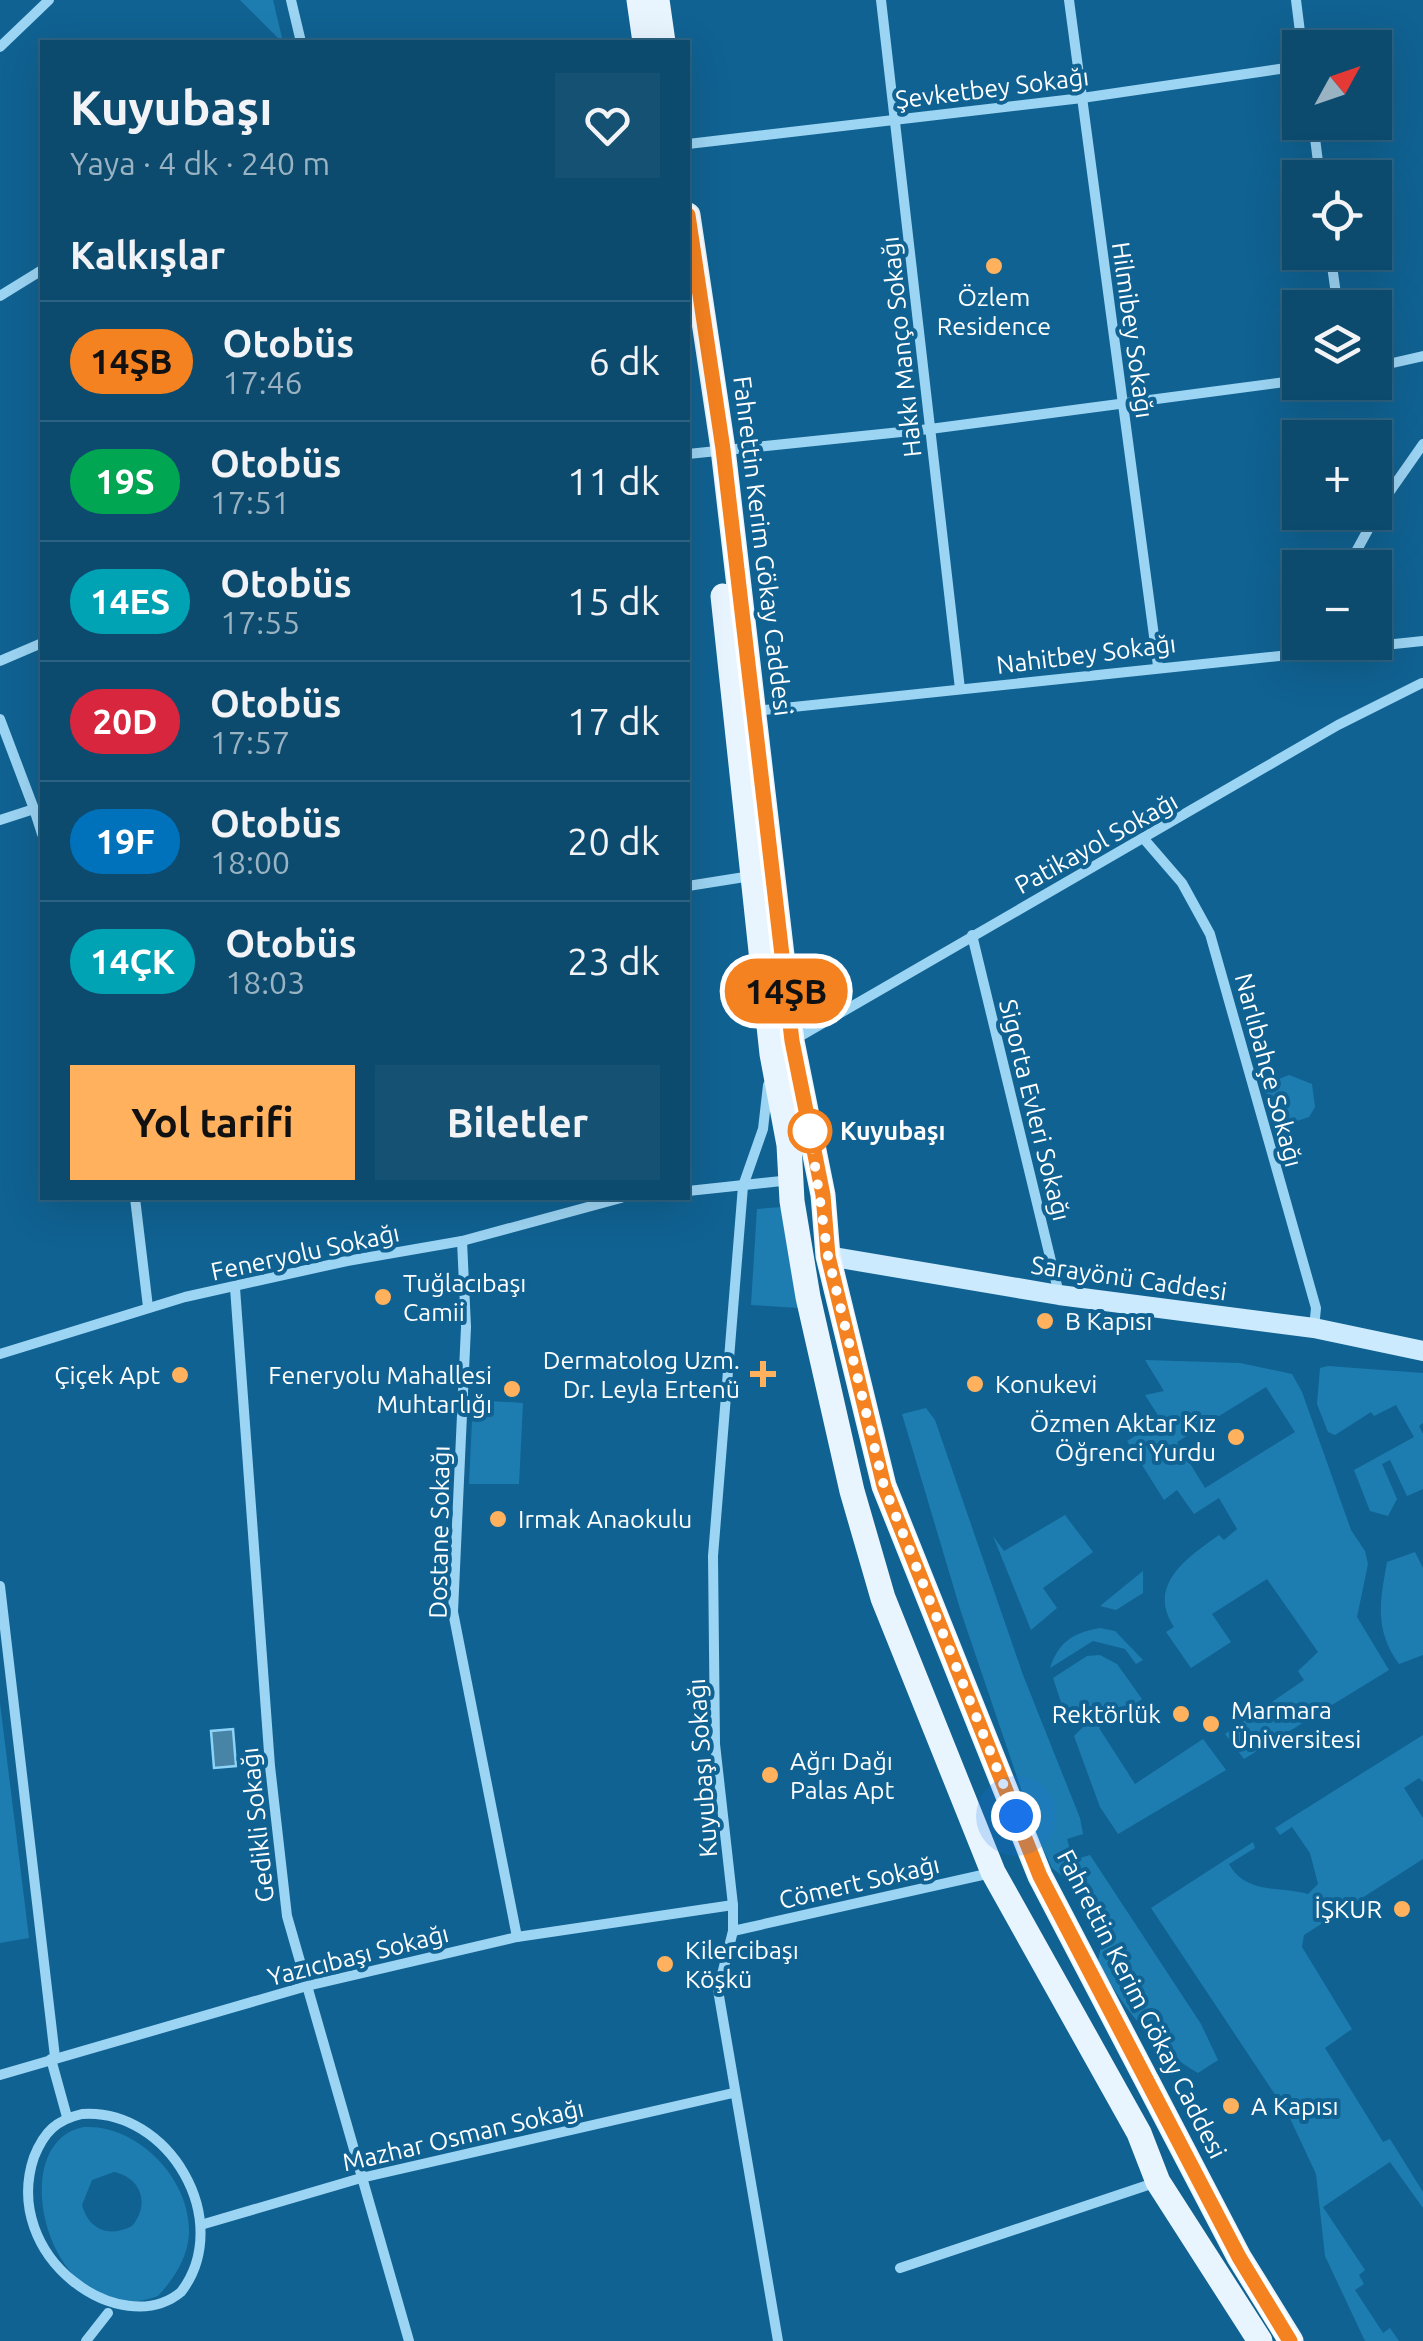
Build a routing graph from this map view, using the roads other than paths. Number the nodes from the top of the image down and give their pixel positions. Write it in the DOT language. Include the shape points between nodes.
graph roads {
  1 [pos="49,0"];
  2 [pos="291,0"];
  3 [pos="639,0"];
  4 [pos="657,0"];
  5 [pos="881,0"];
  6 [pos="1070,0"];
  7 [pos="1296,0"];
  8 [pos="1300,30"];
  9 [pos="301,40"];
  10 [pos="645,40"];
  11 [pos="663,40"];
  12 [pos="0,47"];
  13 [pos="1282,69"];
  14 [pos="1082,98"];
  15 [pos="897,120"];
  16 [pos="690,144"];
  17 [pos="690,241"];
  18 [pos="40,271"];
  19 [pos="0,296"];
  20 [pos="690,342"];
  21 [pos="1423,356"];
  22 [pos="1392,363"];
  23 [pos="1282,383"];
  24 [pos="1122,406"];
  25 [pos="930,430"];
  26 [pos="1423,444"];
  27 [pos="706,451"];
  28 [pos="1357,550"];
  29 [pos="1423,641"];
  30 [pos="1392,642"];
  31 [pos="40,644"];
  32 [pos="1282,652"];
  33 [pos="0,661"];
  34 [pos="1158,666"];
  35 [pos="1423,666"];
  36 [pos="1422,686"];
  37 [pos="960,690"];
  38 [pos="754,711"];
  39 [pos="0,719"];
  40 [pos="34,809"];
  41 [pos="0,820"];
  42 [pos="40,828"];
  43 [pos="1144,839"];
  44 [pos="762,874"];
  45 [pos="690,886"];
  46 [pos="972,936"];
  47 [pos="782,1048"];
  48 [pos="814,1148"];
  49 [pos="791,1180"];
  50 [pos="743,1186"];
  51 [pos="690,1192"];
  52 [pos="135,1200"];
  53 [pos="614,1200"];
  54 [pos="462,1241"];
  55 [pos="828,1256"];
  56 [pos="235,1288"];
  57 [pos="1059,1295"];
  58 [pos="148,1307"];
  59 [pos="1314,1328"];
  60 [pos="1423,1351"];
  61 [pos="0,1354"];
  62 [pos="0,1586"];
  63 [pos="993,1872"];
  64 [pos="733,1905"];
  65 [pos="734,1931"];
  66 [pos="516,1937"];
  67 [pos="307,1986"];
  68 [pos="53,2058"];
  69 [pos="0,2075"];
  70 [pos="733,2093"];
  71 [pos="66,2117"];
  72 [pos="361,2178"];
  73 [pos="1158,2182"];
  74 [pos="204,2224"];
  75 [pos="900,2268"];
  76 [pos="108,2313"];
  77 [pos="1276,2338"];
  78 [pos="86,2341"];
  79 [pos="409,2341"];
  80 [pos="778,2341"];
  1 -- 12 [label="street"];
  2 -- 9 [label="street"];
  3 -- 10 [label="main road"];
  4 -- 11 [label="main road"];
  5 -- 15 [label="street, Hakkı Manço Sokağı"];
  6 -- 14 [label="street, Hilmibey Sokağı"];
  7 -- 8 [label="street"];
  13 -- 14 [label="street, Şevketbey Sokağı"];
  14 -- 15 [label="street, Şevketbey Sokağı"];
  14 -- 24 [label="street, Hilmibey Sokağı"];
  15 -- 16 [label="street, Şevketbey Sokağı"];
  15 -- 25 [label="street, Hakkı Manço Sokağı"];
  17 -- 27 [label="main road, Fahrettin Kerim Gökay Caddesi"];
  18 -- 19 [label="street"];
  20 -- 27 [label="main road, Fahrettin Kerim Gökay Caddesi"];
  21 -- 22 [label="street"];
  23 -- 24 [label="street"];
  24 -- 25 [label="street"];
  24 -- 34 [label="street, Hilmibey Sokağı"];
  25 -- 27 [label="street"];
  25 -- 37 [label="street, Hakkı Manço Sokağı"];
  26 -- 28 [label="street"];
  27 -- 38 [label="main road, Fahrettin Kerim Gökay Caddesi"];
  27 -- 44 [label="main road, Fahrettin Kerim Gökay Caddesi"];
  29 -- 30 [label="street, Nahitbey Sokağı"];
  31 -- 33 [label="street"];
  32 -- 34 [label="street, Nahitbey Sokağı"];
  34 -- 37 [label="street, Nahitbey Sokağı"];
  35 -- 36 [label="street"];
  36 -- 43 [label="street, Patikayol Sokağı" via="1338,725"];
  37 -- 38 [label="street, Nahitbey Sokağı"];
  38 -- 44 [label="main road, Fahrettin Kerim Gökay Caddesi"];
  39 -- 40 [label="street"];
  40 -- 41 [label="street"];
  40 -- 42 [label="street"];
  43 -- 46 [label="street, Patikayol Sokağı"];
  43 -- 59 [label="street, Narlıbahçe Sokağı" via="1182,883 1210,934 1316,1308"];
  44 -- 45 [label="street"];
  44 -- 47 [label="main road, Fahrettin Kerim Gökay Caddesi"];
  46 -- 47 [label="street, Patikayol Sokağı"];
  46 -- 57 [label="street, Sigorta Evleri Sokağı"];
  47 -- 48 [label="main road, Fahrettin Kerim Gökay Caddesi"];
  47 -- 49 [label="main road, Fahrettin Kerim Gökay Caddesi"];
  47 -- 50 [label="street, Kuyubaşı Sokağı"];
  48 -- 49 [label="main road"];
  48 -- 55 [label="main road, Fahrettin Kerim Gökay Caddesi"];
  49 -- 50 [label="street"];
  49 -- 63 [label="main road, Fahrettin Kerim Gökay Caddesi" via="808,1297 883,1598"];
  50 -- 51 [label="street"];
  50 -- 64 [label="street, Kuyubaşı Sokağı" via="713,1556 716,1744"];
  52 -- 58 [label="street"];
  53 -- 54 [label="street, Feneryolu Sokağı"];
  54 -- 56 [label="street, Feneryolu Sokağı"];
  54 -- 66 [label="street, Dostane Sokağı" via="466,1327 453,1612"];
  55 -- 57 [label="street, Sarayönü Caddesi"];
  55 -- 77 [label="main road, Fahrettin Kerim Gökay Caddesi" via="884,1486 1040,1876"];
  56 -- 58 [label="street, Feneryolu Sokağı"];
  56 -- 67 [label="street, Gedikli Sokağı" via="270,1766 287,1916"];
  57 -- 59 [label="street, Sarayönü Caddesi"];
  58 -- 61 [label="street, Feneryolu Sokağı"];
  59 -- 60 [label="street, Sarayönü Caddesi"];
  62 -- 68 [label="street"];
  63 -- 65 [label="street, Cömert Sokağı"];
  63 -- 73 [label="main road, Fahrettin Kerim Gökay Caddesi"];
  64 -- 65 [label="street, Kuyubaşı Sokağı"];
  64 -- 66 [label="street, Yazıcıbaşı Sokağı"];
  65 -- 70 [label="street, Kuyubaşı Sokağı" via="718,1990"];
  66 -- 67 [label="street, Yazıcıbaşı Sokağı"];
  67 -- 68 [label="street, Yazıcıbaşı Sokağı"];
  67 -- 72 [label="street, Gedikli Sokağı"];
  68 -- 69 [label="street, Yazıcıbaşı Sokağı"];
  68 -- 71 [label="street"];
  70 -- 72 [label="street, Mazhar Osman Sokağı"];
  70 -- 80 [label="street, Kuyubaşı Sokağı"];
  71 -- 74 [label="street" via="109,2115 152,2135 183,2174"];
  71 -- 76 [label="street" via="45,2136 30,2166 27,2222 37,2252 59,2282"];
  72 -- 74 [label="street, Mazhar Osman Sokağı"];
  72 -- 79 [label="street, Gedikli Sokağı"];
  73 -- 75 [label="street"];
  73 -- 77 [label="main road, Fahrettin Kerim Gökay Caddesi"];
  74 -- 76 [label="street" via="196,2267 166,2308 147,2316"];
  76 -- 78 [label="street"];
}
